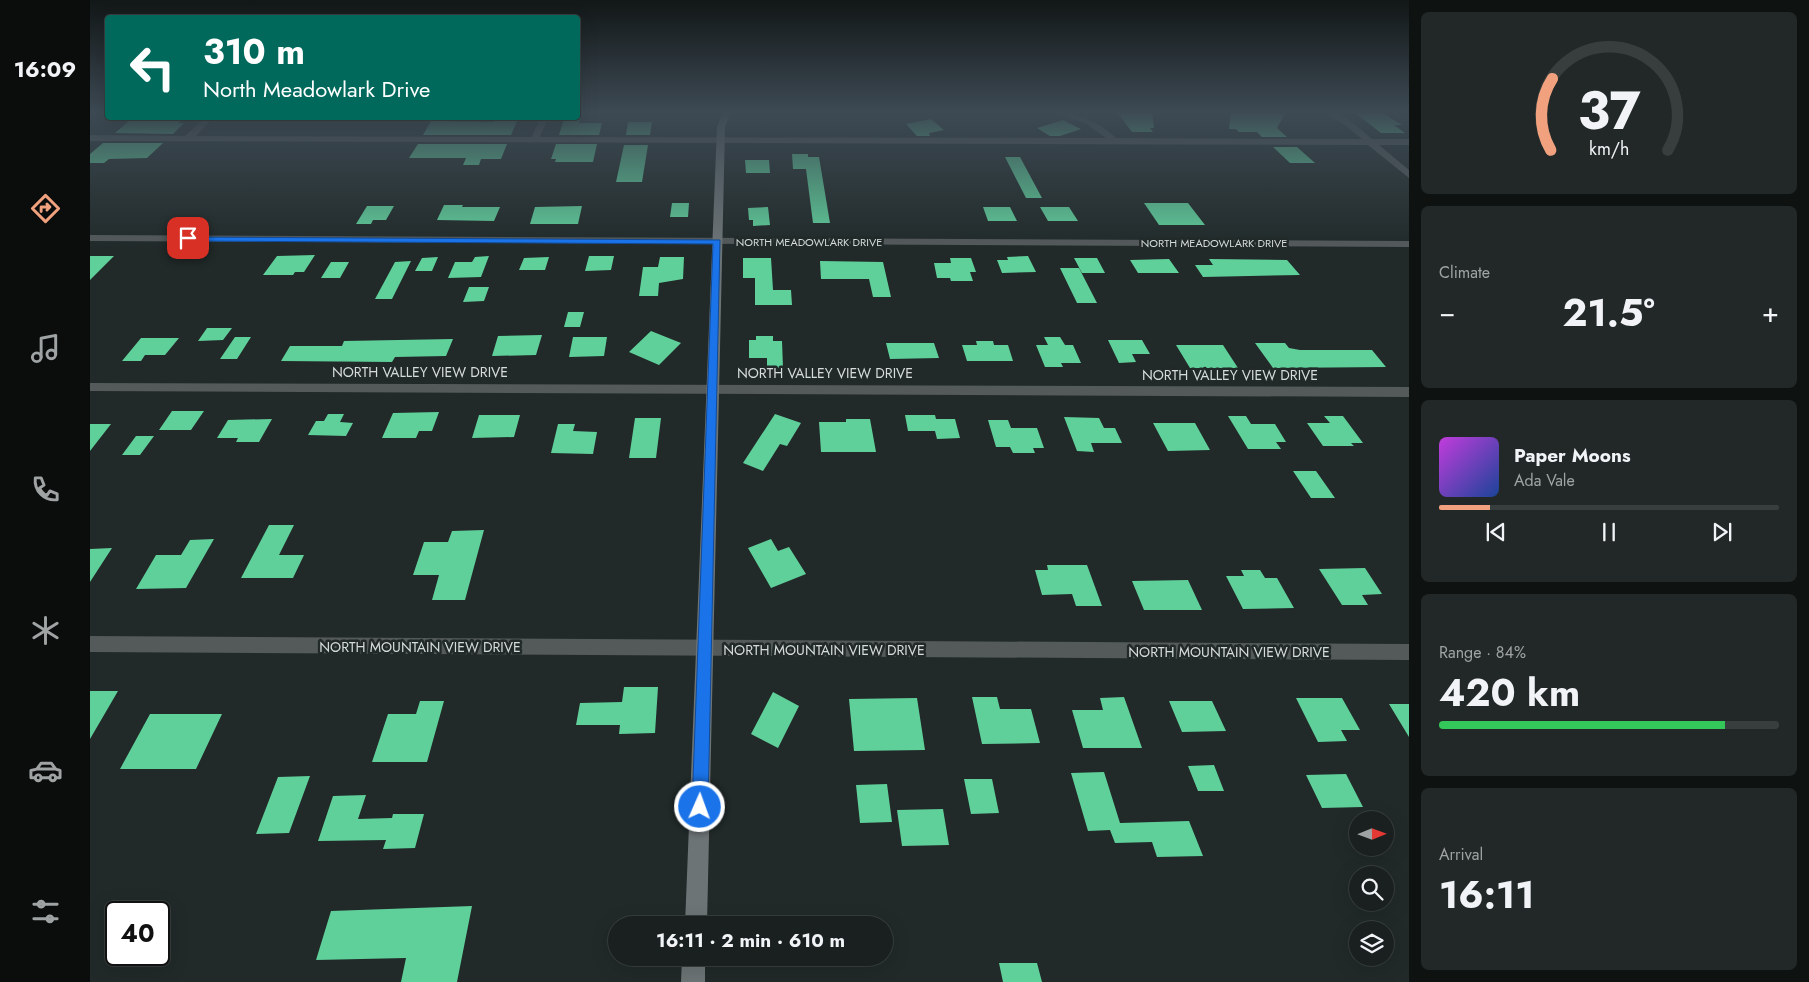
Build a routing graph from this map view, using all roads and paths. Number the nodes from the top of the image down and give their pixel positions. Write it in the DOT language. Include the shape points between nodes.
graph roads {
  1 [pos="719,158"];
  2 [pos="1389,158"];
  3 [pos="1409,175"];
  4 [pos="90,238"];
  5 [pos="717,241"];
  6 [pos="1409,244"];
  7 [pos="90,387"];
  8 [pos="714,389"];
  9 [pos="1409,392"];
  10 [pos="90,644"];
  11 [pos="706,649"];
  12 [pos="1409,652"];
  13 [pos="696,916"];
  14 [pos="694,966"];
  15 [pos="694,982"];
  1 -- 5 [label="street"];
  2 -- 3 [label="street"];
  4 -- 5 [label="street, NORTH MEADOWLARK DRIVE"];
  5 -- 6 [label="street, NORTH MEADOWLARK DRIVE"];
  5 -- 8 [label="street"];
  7 -- 8 [label="street, NORTH VALLEY VIEW DRIVE"];
  8 -- 9 [label="street, NORTH VALLEY VIEW DRIVE"];
  8 -- 11 [label="street"];
  10 -- 11 [label="street, NORTH MOUNTAIN VIEW DRIVE"];
  11 -- 12 [label="street, NORTH MOUNTAIN VIEW DRIVE"];
  11 -- 13 [label="street"];
  14 -- 15 [label="street"];
}
